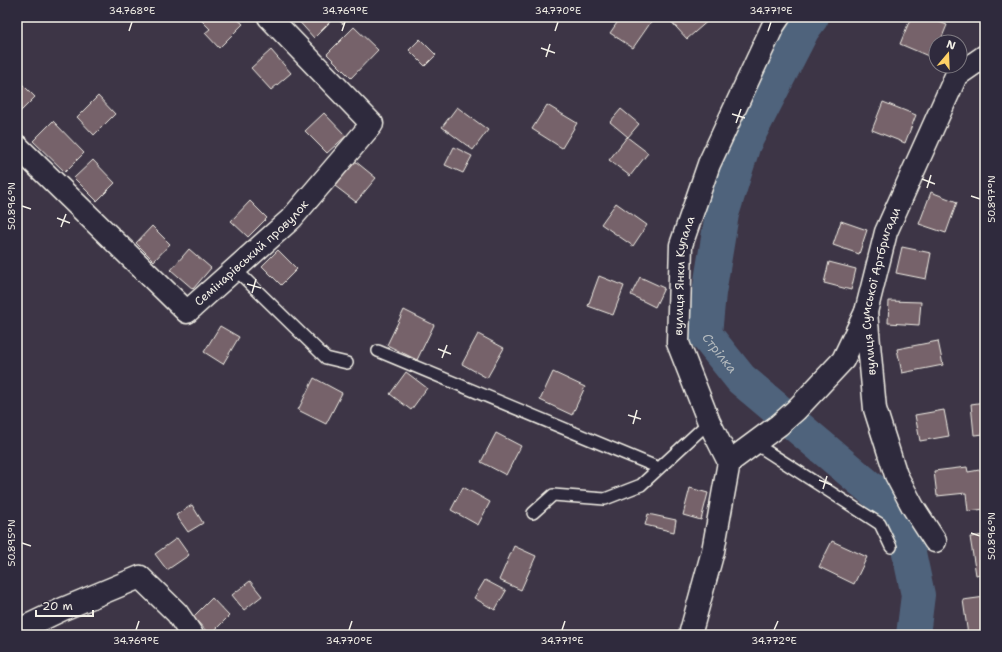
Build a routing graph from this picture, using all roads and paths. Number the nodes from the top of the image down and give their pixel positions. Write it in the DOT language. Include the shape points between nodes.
graph roads {
  1 [pos="269,17"];
  2 [pos="772,20"];
  3 [pos="985,56"];
  4 [pos="17,146"];
  5 [pos="235,269"];
  6 [pos="866,312"];
  7 [pos="378,351"];
  8 [pos="346,363"];
  9 [pos="709,422"];
  10 [pos="754,443"];
  11 [pos="729,462"];
  12 [pos="659,468"];
  13 [pos="532,512"];
  14 [pos="935,541"];
  15 [pos="891,547"];
  16 [pos="17,631"];
  17 [pos="192,635"];
  18 [pos="690,635"];
  1 -- 5 [label="street, Семінарівський провулок" via="372,124 291,219"];
  2 -- 9 [label="street, вулиця Янки Купала" via="709,164 681,245 678,343"];
  3 -- 6 [label="street, вулиця Сумської Артбригади" via="956,76 886,232"];
  4 -- 5 [label="street, Семінарівський провулок" via="187,312"];
  5 -- 8 [label="lane" via="326,358"];
  6 -- 10 [label="street" via="843,360 796,410"];
  6 -- 14 [label="street, вулиця Сумської Артбригади" via="875,409 896,475 912,507"];
  7 -- 12 [label="lane"];
  9 -- 11 [label="street, вулиця Янки Купала"];
  9 -- 12 [label="lane"];
  10 -- 11 [label="street"];
  10 -- 15 [label="lane" via="880,524"];
  11 -- 18 [label="street" via="713,551"];
  12 -- 13 [label="lane" via="641,485 606,499 553,494"];
  16 -- 17 [label="street" via="140,577 177,613"];
}
